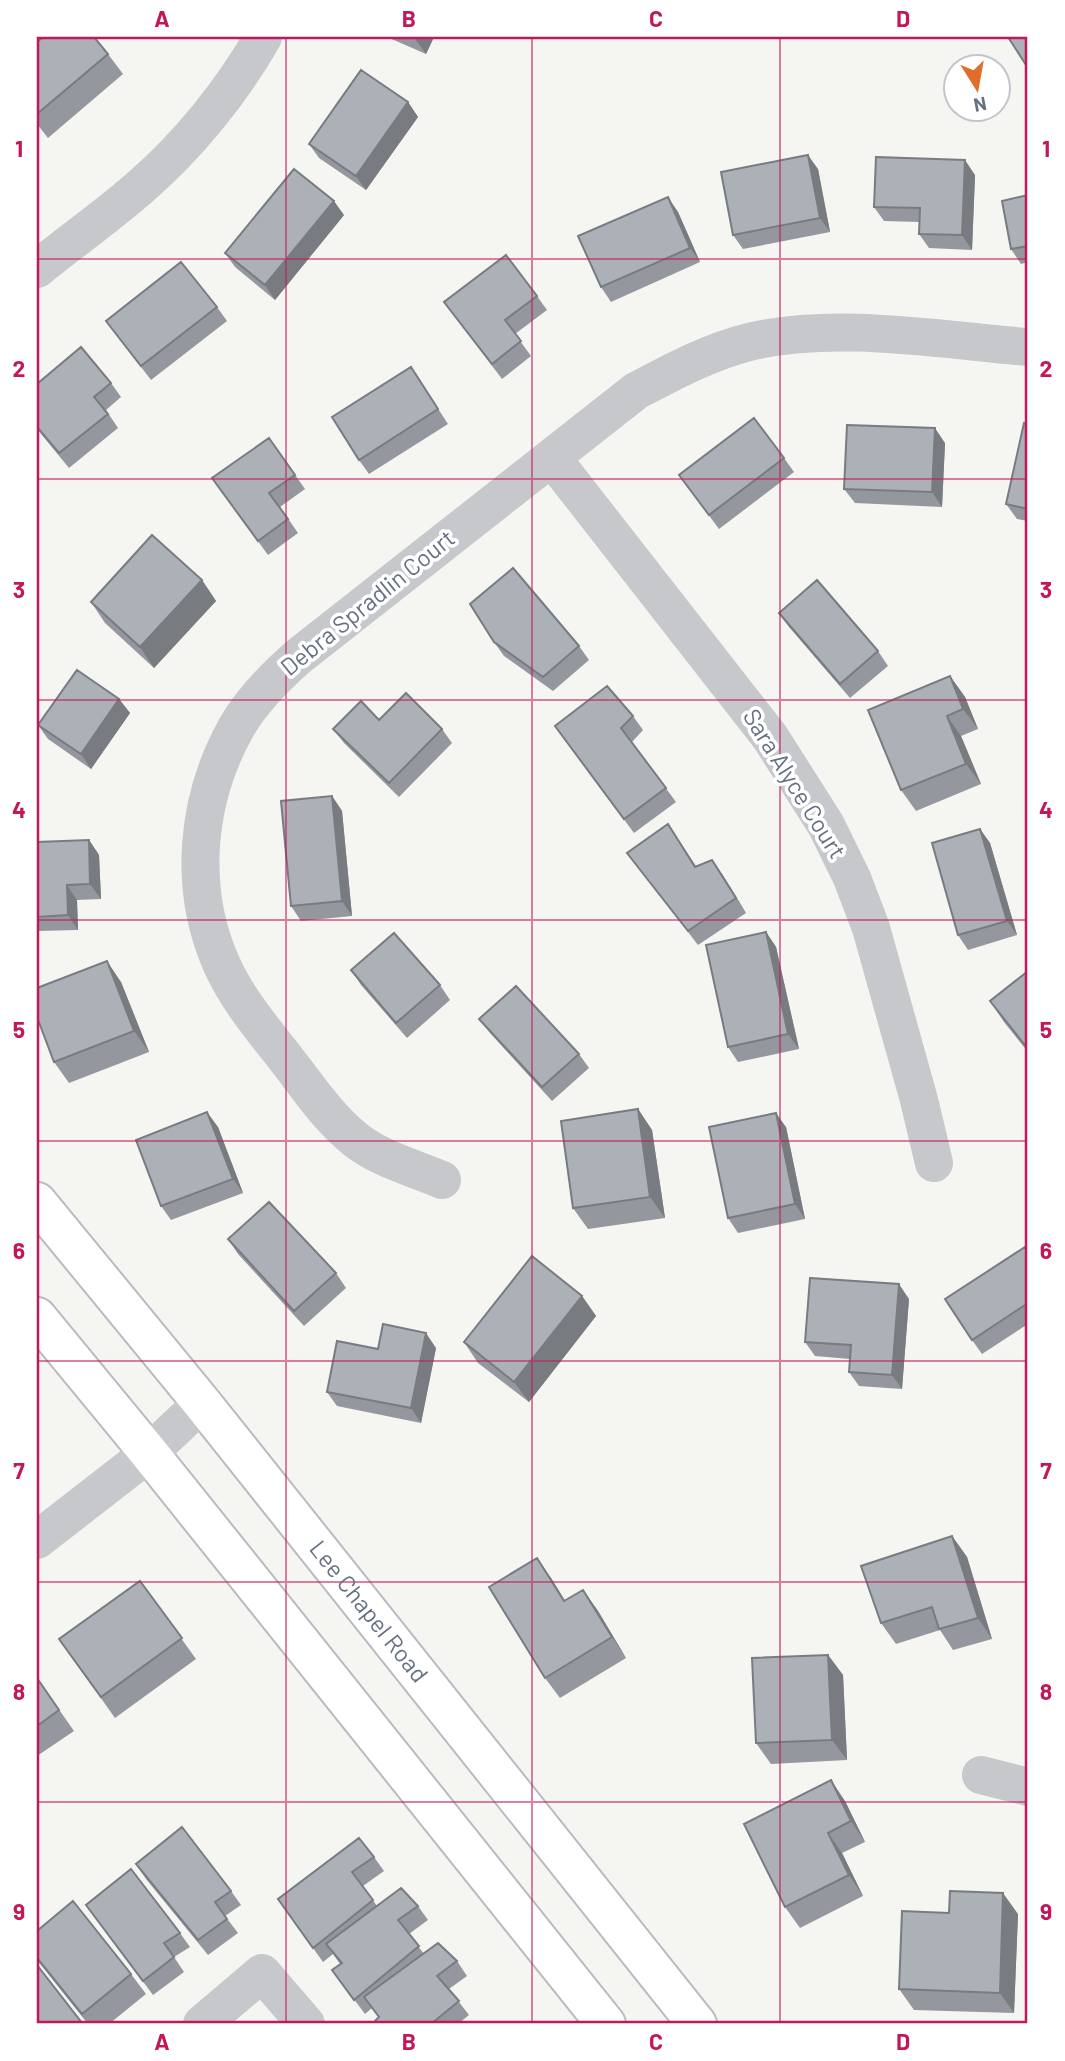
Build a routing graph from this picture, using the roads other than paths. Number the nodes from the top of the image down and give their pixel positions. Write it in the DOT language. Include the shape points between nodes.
graph roads {
  1 [pos="263,37"];
  2 [pos="37,269"];
  3 [pos="1028,347"];
  4 [pos="552,458"];
  5 [pos="934,1163"];
  6 [pos="442,1180"];
  7 [pos="37,1202"];
  8 [pos="37,1317"];
  9 [pos="202,1403"];
  10 [pos="149,1453"];
  11 [pos="37,1540"];
  12 [pos="981,1775"];
  13 [pos="1028,1787"];
  14 [pos="202,2024"];
  15 [pos="306,2024"];
  16 [pos="606,2024"];
  17 [pos="697,2024"];
  1 -- 2 [label="street" via="226,93 180,148 138,189"];
  3 -- 4 [label="street, Debra Spradlin Court" via="868,334 799,333 748,342 688,364 636,391"];
  4 -- 5 [label="street, Sara Alyce Court" via="770,737 827,825 871,928"];
  4 -- 6 [label="street, Debra Spradlin Court" via="275,678 236,728 212,781 202,825 199,870 206,921 221,963 246,1008 329,1114 357,1141"];
  7 -- 9 [label="main road, Lee Chapel Road"];
  8 -- 10 [label="main road"];
  9 -- 10 [label="street"];
  9 -- 17 [label="main road, Lee Chapel Road"];
  10 -- 11 [label="street"];
  10 -- 16 [label="main road"];
  12 -- 13 [label="street"];
  14 -- 15 [label="street" via="262,1973"];
}
